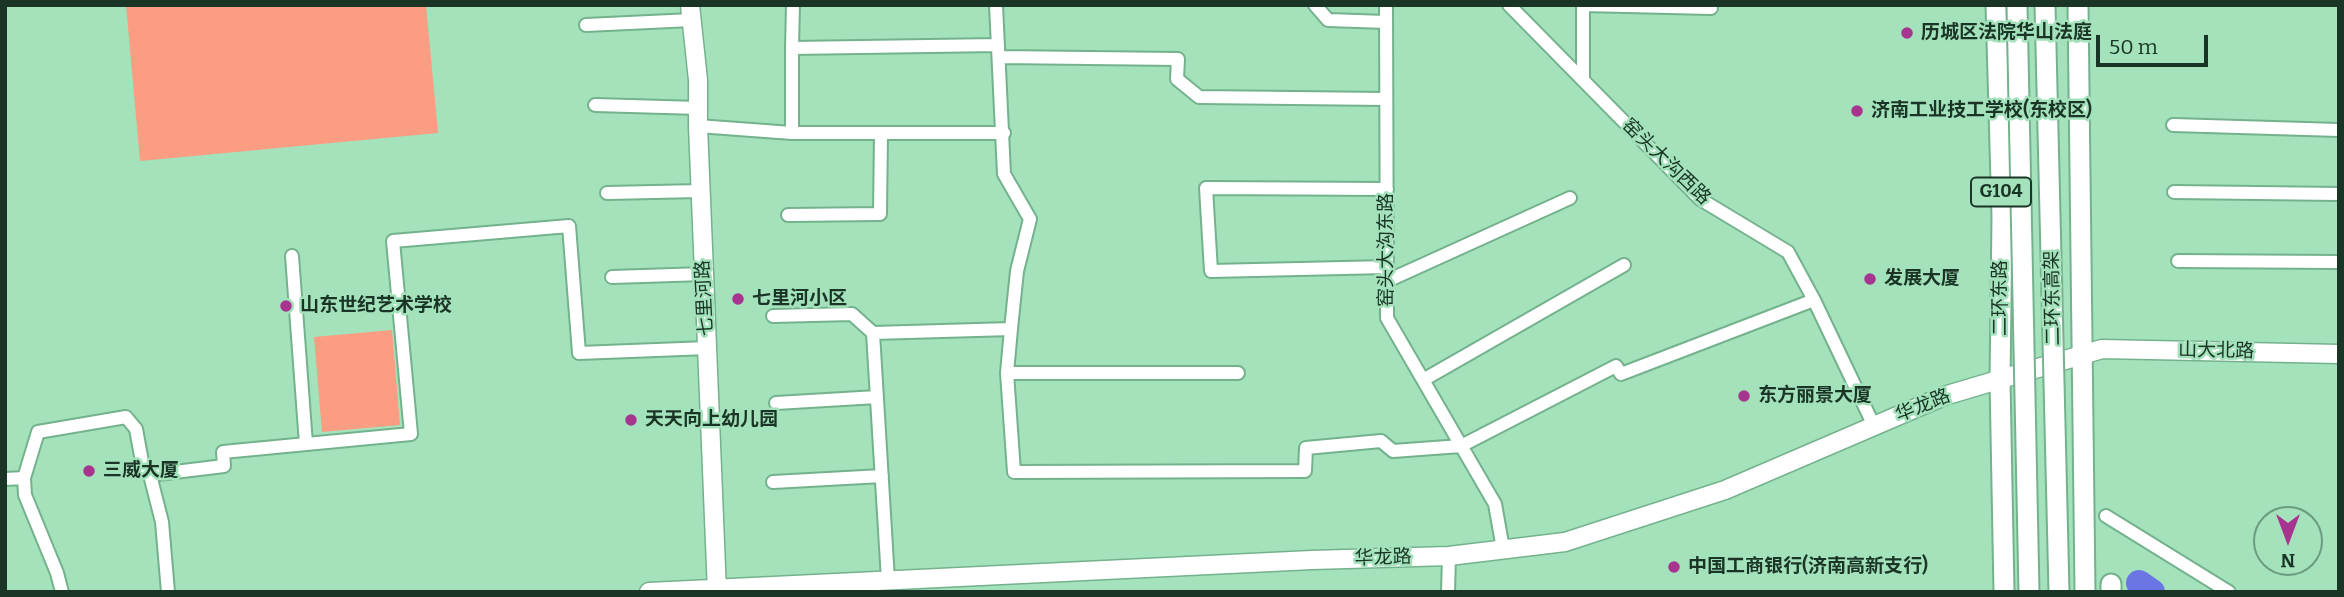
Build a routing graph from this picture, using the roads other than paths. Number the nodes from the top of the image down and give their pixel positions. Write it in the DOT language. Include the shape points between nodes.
graph roads {
  1 [pos="793,5"];
  2 [pos="996,5"];
  3 [pos="1315,5"];
  4 [pos="1386,5"];
  5 [pos="1509,5"];
  6 [pos="1996,5"];
  7 [pos="2017,5"];
  8 [pos="2045,5"];
  9 [pos="2078,5"];
  10 [pos="1711,8"];
  11 [pos="691,13"];
  12 [pos="1386,22"];
  13 [pos="586,25"];
  14 [pos="792,48"];
  15 [pos="999,51"];
  16 [pos="1583,80"];
  17 [pos="1386,99"];
  18 [pos="596,104"];
  19 [pos="698,117"];
  20 [pos="2173,125"];
  21 [pos="2339,130"];
  22 [pos="792,133"];
  23 [pos="881,133"];
  24 [pos="1004,133"];
  25 [pos="1387,189"];
  26 [pos="700,191"];
  27 [pos="2174,192"];
  28 [pos="607,193"];
  29 [pos="2339,194"];
  30 [pos="1570,198"];
  31 [pos="788,215"];
  32 [pos="292,256"];
  33 [pos="2178,261"];
  34 [pos="2339,262"];
  35 [pos="1624,265"];
  36 [pos="1387,267"];
  37 [pos="704,274"];
  38 [pos="612,276"];
  39 [pos="1387,281"];
  40 [pos="1814,300"];
  41 [pos="773,316"];
  42 [pos="1011,329"];
  43 [pos="873,333"];
  44 [pos="708,348"];
  45 [pos="2089,354"];
  46 [pos="2339,354"];
  47 [pos="2339,360"];
  48 [pos="1007,373"];
  49 [pos="1238,373"];
  50 [pos="1423,380"];
  51 [pos="2000,380"];
  52 [pos="877,397"];
  53 [pos="776,403"];
  54 [pos="1874,426"];
  55 [pos="306,444"];
  56 [pos="1461,446"];
  57 [pos="150,475"];
  58 [pos="882,476"];
  59 [pos="23,478"];
  60 [pos="5,479"];
  61 [pos="772,482"];
  62 [pos="2106,516"];
  63 [pos="1503,549"];
  64 [pos="1449,556"];
  65 [pos="888,580"];
  66 [pos="2085,587"];
  67 [pos="717,589"];
  68 [pos="62,592"];
  69 [pos="168,592"];
  70 [pos="649,592"];
  71 [pos="1448,592"];
  72 [pos="2004,592"];
  73 [pos="2029,592"];
  74 [pos="2059,592"];
  75 [pos="2229,592"];
  1 -- 14 [label="street"];
  2 -- 15 [label="street"];
  3 -- 12 [label="street" via="1328,20"];
  4 -- 12 [label="street, 窑头大沟东路"];
  5 -- 16 [label="street, 窑头大沟西路"];
  6 -- 51 [label="highway, 二环东路 / G104"];
  7 -- 73 [label="highway, 二环东高架, bridge"];
  8 -- 74 [label="highway, 二环东高架, bridge"];
  9 -- 45 [label="highway"];
  10 -- 16 [label="street" via="1583,5"];
  11 -- 13 [label="street"];
  11 -- 19 [label="main road, 七里河路"];
  12 -- 17 [label="street, 窑头大沟东路"];
  14 -- 15 [label="street"];
  14 -- 22 [label="street"];
  15 -- 17 [label="street" via="1178,59 1177,79 1199,97"];
  15 -- 24 [label="street"];
  16 -- 40 [label="street, 窑头大沟西路" via="1700,199 1788,252"];
  17 -- 25 [label="street, 窑头大沟东路"];
  18 -- 19 [label="street"];
  19 -- 22 [label="street"];
  19 -- 26 [label="main road, 七里河路"];
  20 -- 21 [label="street"];
  22 -- 23 [label="street"];
  23 -- 24 [label="street"];
  23 -- 31 [label="street" via="880,214"];
  24 -- 42 [label="street" via="1004,174 1030,219 1017,271"];
  25 -- 36 [label="street, 窑头大沟东路"];
  25 -- 36 [label="street" via="1206,188 1211,271"];
  26 -- 28 [label="street"];
  26 -- 37 [label="main road, 七里河路"];
  27 -- 29 [label="street"];
  30 -- 39 [label="street"];
  32 -- 55 [label="street"];
  33 -- 34 [label="street"];
  35 -- 50 [label="street"];
  36 -- 39 [label="street, 窑头大沟东路"];
  37 -- 38 [label="street"];
  37 -- 44 [label="main road, 七里河路"];
  39 -- 50 [label="street, 窑头大沟东路" via="1387,318"];
  40 -- 54 [label="street, 窑头大沟西路"];
  40 -- 56 [label="street" via="1621,374 1616,366"];
  41 -- 43 [label="street" via="852,314"];
  42 -- 43 [label="street"];
  42 -- 48 [label="street"];
  43 -- 52 [label="street"];
  44 -- 55 [label="street" via="579,353 569,226 393,241 411,434"];
  44 -- 67 [label="main road, 七里河路"];
  45 -- 46 [label="main road, 山大北路" via="2105,349"];
  45 -- 47 [label="main road, 山大北路"];
  45 -- 51 [label="main road, 华龙路"];
  45 -- 66 [label="highway"];
  48 -- 49 [label="street"];
  48 -- 56 [label="street" via="1014,472 1305,471 1306,447 1381,441 1393,451"];
  50 -- 56 [label="street, 窑头大沟东路"];
  51 -- 54 [label="main road, 华龙路" via="1944,396"];
  51 -- 72 [label="highway, 二环东路 / G104"];
  52 -- 53 [label="street"];
  52 -- 58 [label="street"];
  54 -- 63 [label="main road, 华龙路" via="1725,490 1584,538"];
  55 -- 57 [label="street" via="223,452 224,466"];
  56 -- 63 [label="street, 窑头大沟东路" via="1495,504"];
  57 -- 59 [label="street" via="143,467 136,429 126,417 38,432"];
  57 -- 69 [label="street" via="162,522"];
  58 -- 61 [label="street"];
  58 -- 65 [label="street"];
  59 -- 60 [label="street"];
  59 -- 68 [label="street" via="29,508"];
  62 -- 75 [label="street"];
  63 -- 64 [label="main road, 华龙路"];
  64 -- 65 [label="main road, 华龙路"];
  64 -- 71 [label="street"];
  65 -- 67 [label="main road, 华龙路"];
  67 -- 70 [label="main road, 华龙路"];
}
